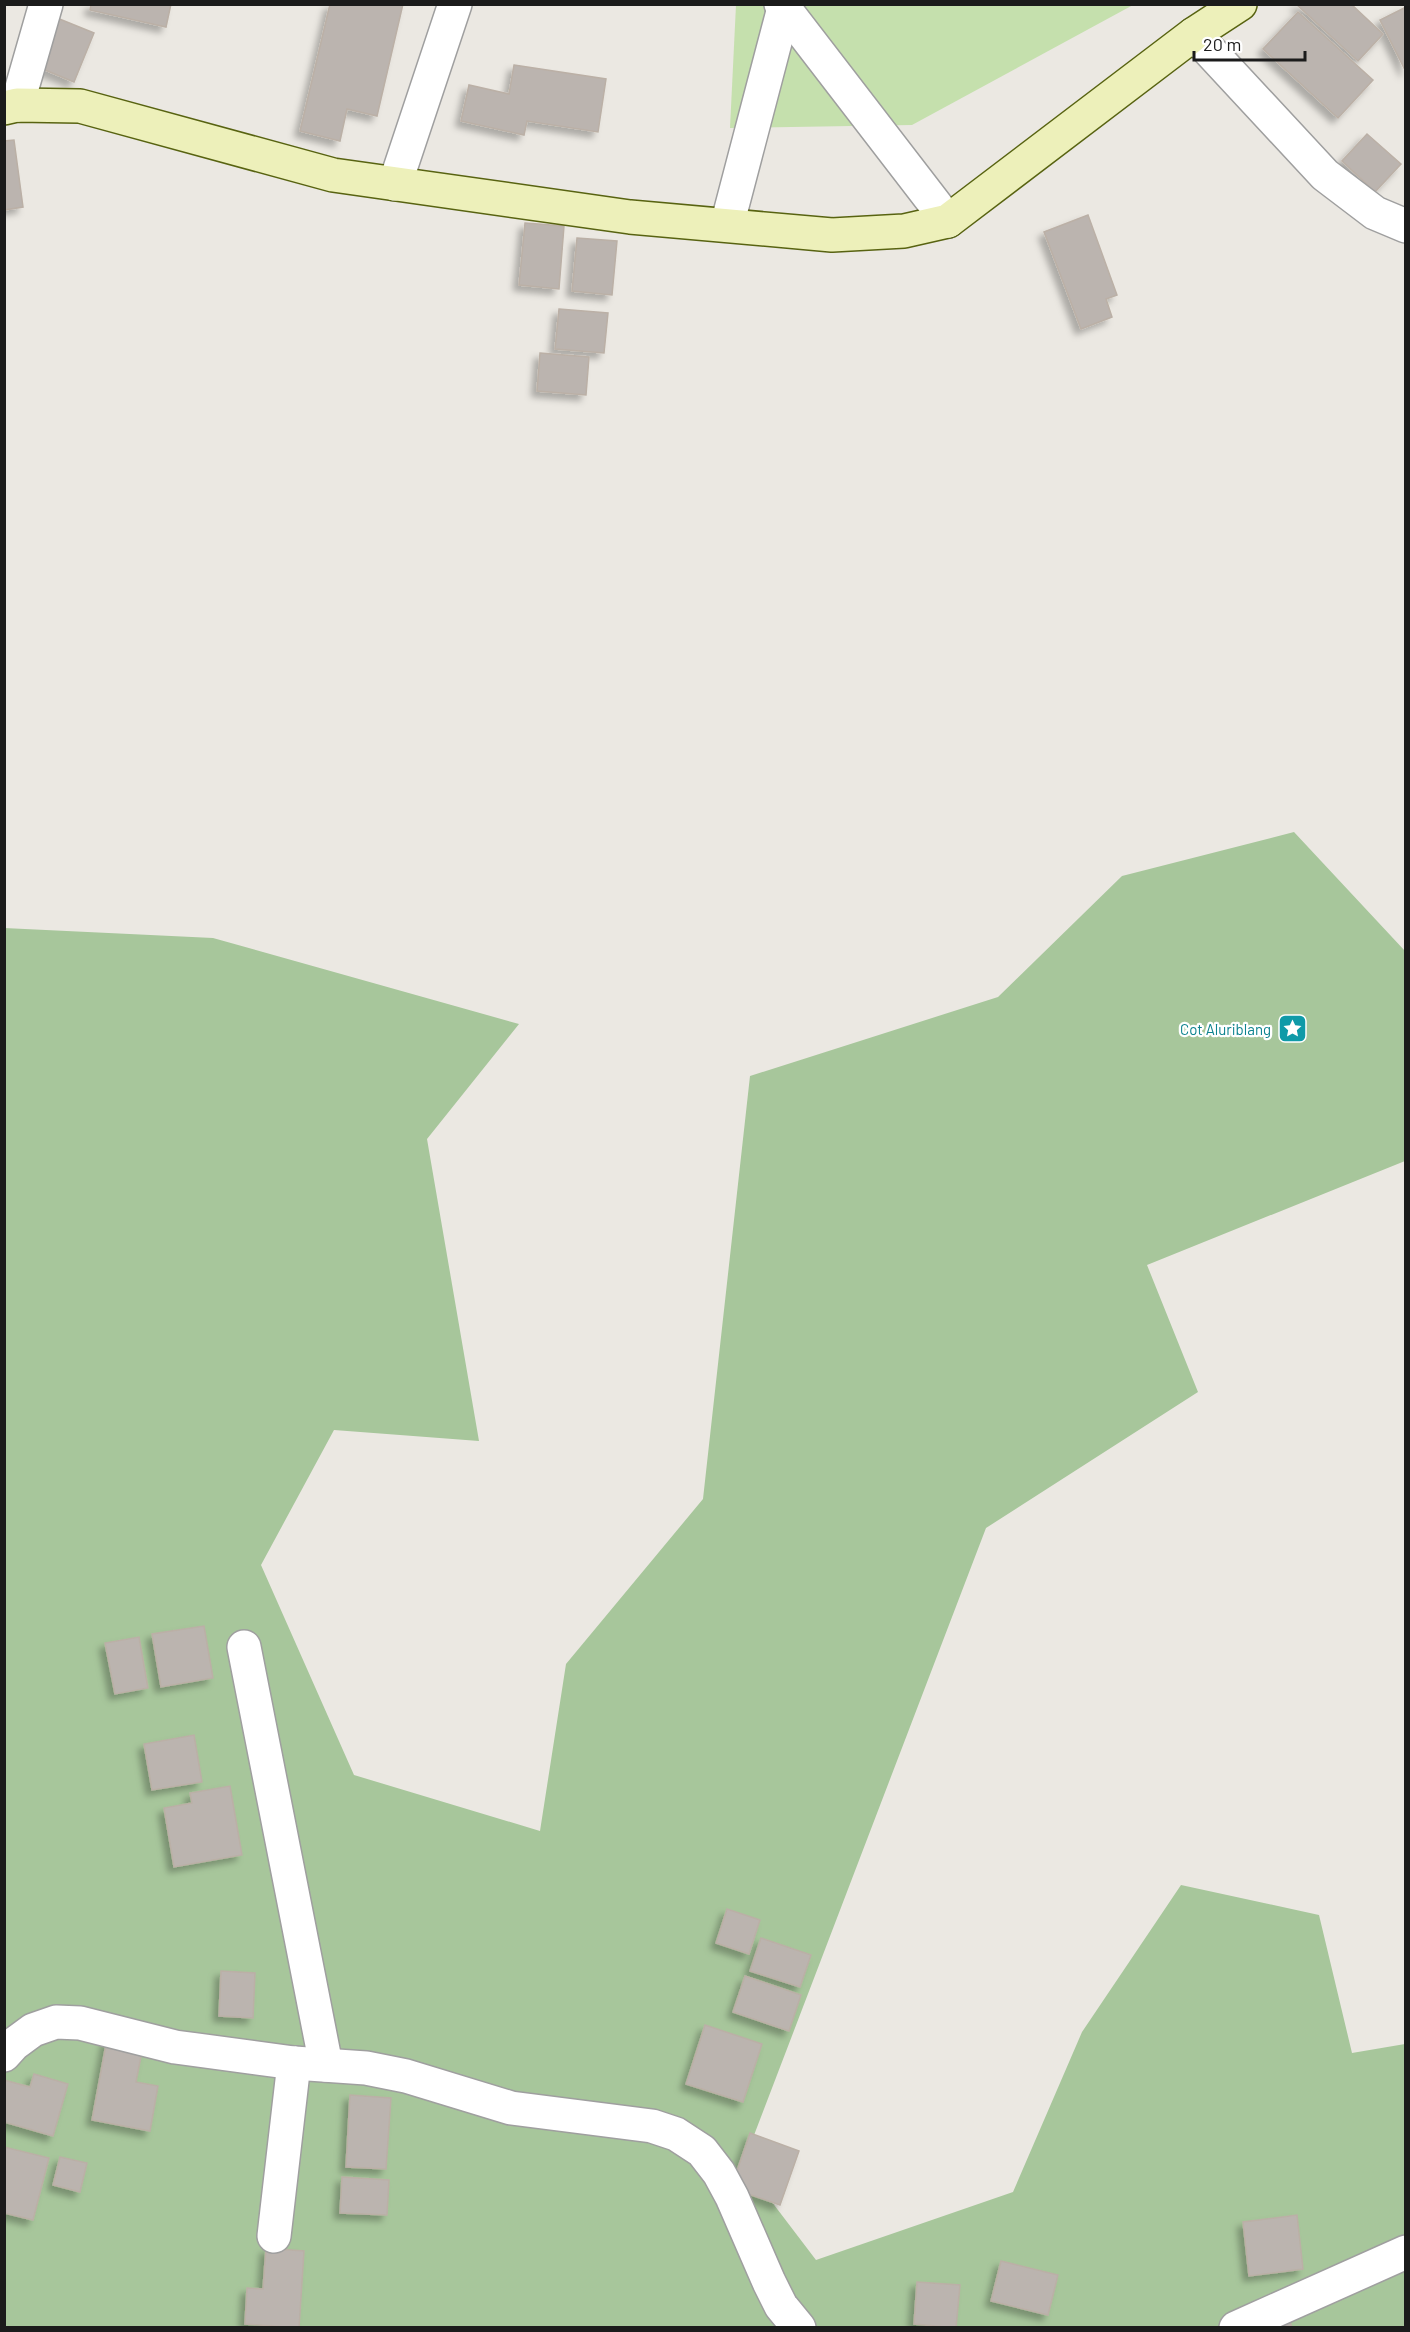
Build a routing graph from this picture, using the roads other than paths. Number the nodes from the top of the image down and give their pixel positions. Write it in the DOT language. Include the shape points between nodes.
graph roads {
  1 [pos="46,4"];
  2 [pos="455,4"];
  3 [pos="1240,4"];
  4 [pos="784,6"];
  5 [pos="1194,34"];
  6 [pos="11,106"];
  7 [pos="395,184"];
  8 [pos="948,221"];
  9 [pos="727,225"];
  10 [pos="1406,226"];
  11 [pos="244,1647"];
  12 [pos="4,2055"];
  13 [pos="294,2063"];
  14 [pos="326,2065"];
  15 [pos="274,2236"];
  16 [pos="1406,2252"];
  17 [pos="799,2328"];
  18 [pos="1236,2328"];
  1 -- 6 [label="street"];
  2 -- 7 [label="street"];
  3 -- 5 [label="street"];
  4 -- 8 [label="street"];
  4 -- 9 [label="street"];
  5 -- 8 [label="street"];
  5 -- 10 [label="street" via="1325,175 1375,213"];
  6 -- 7 [label="street" via="80,106 333,176"];
  7 -- 9 [label="street" via="630,217"];
  8 -- 9 [label="street" via="904,231 832,235"];
  11 -- 14 [label="street"];
  12 -- 13 [label="street" via="33,2030 56,2022 175,2048"];
  13 -- 14 [label="street"];
  13 -- 15 [label="street"];
  14 -- 17 [label="street" via="406,2076 511,2108 652,2126 676,2134 702,2151 719,2173 781,2306"];
  16 -- 18 [label="street"];
}
